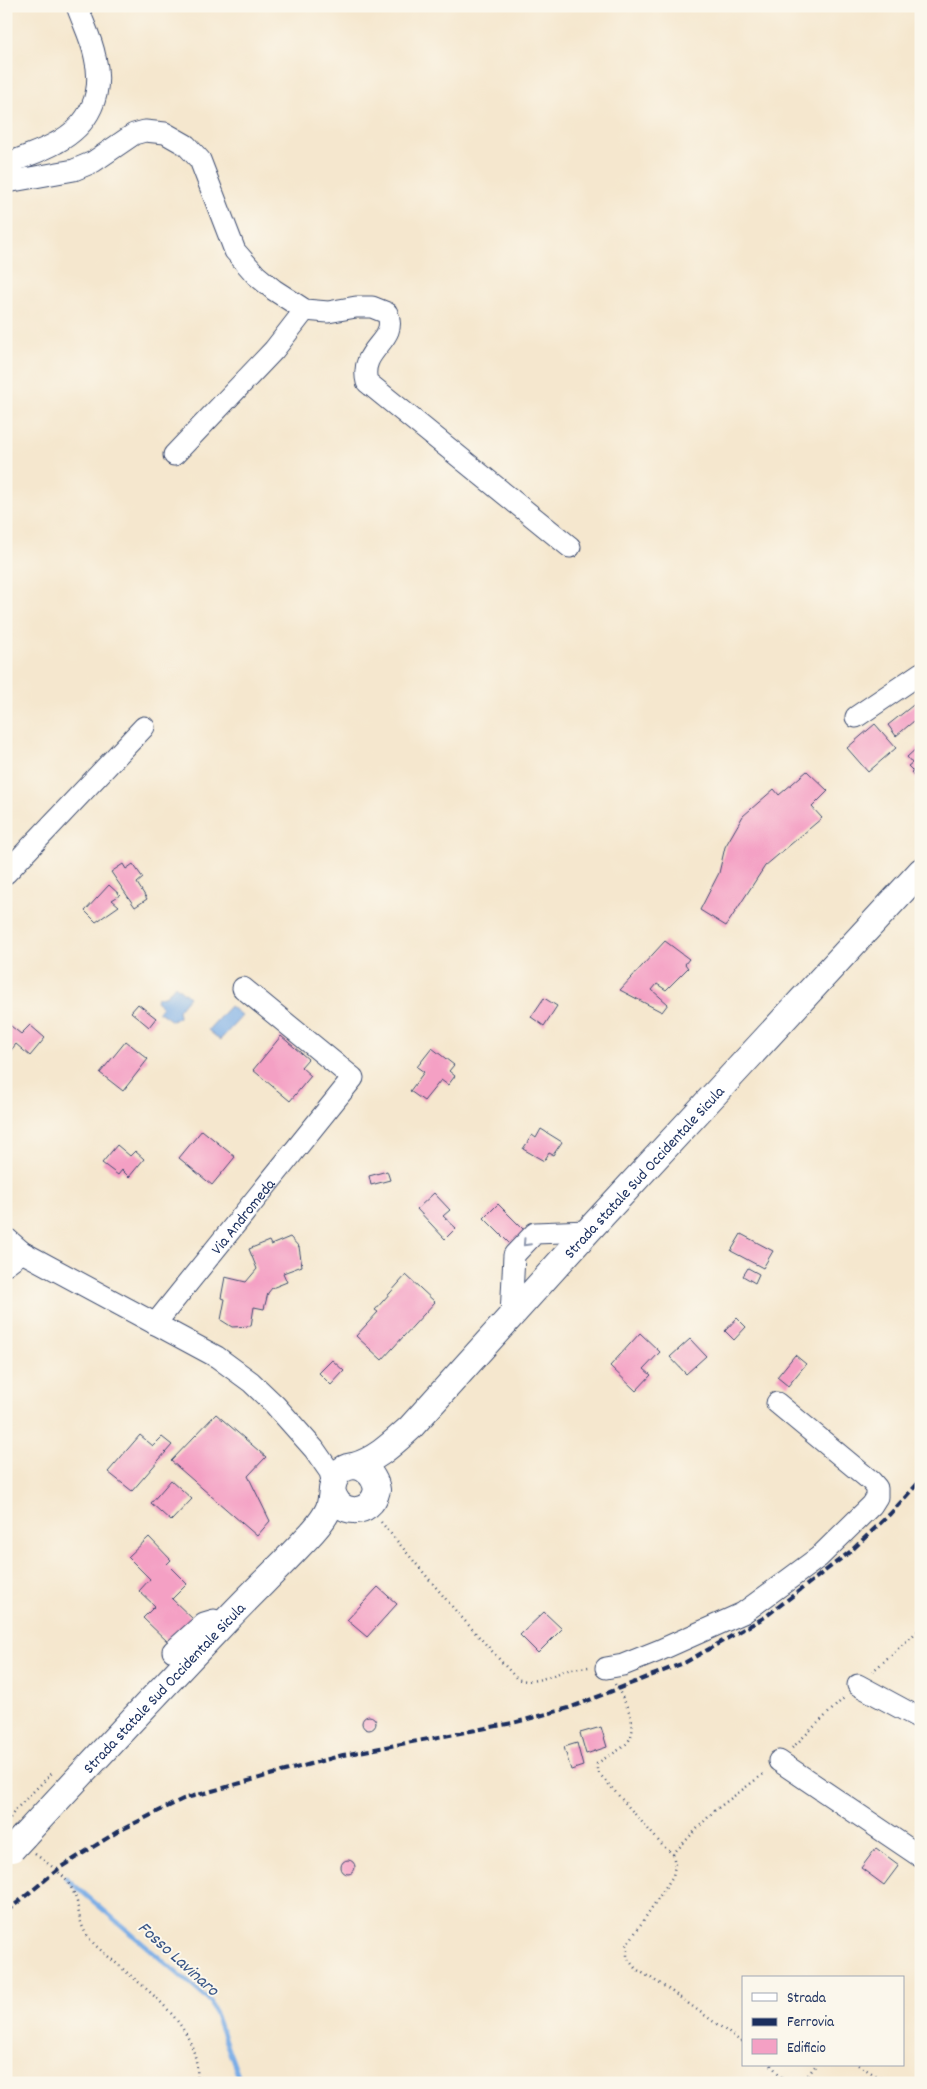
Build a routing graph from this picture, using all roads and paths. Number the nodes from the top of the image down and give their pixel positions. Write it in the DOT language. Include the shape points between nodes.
graph roads {
  1 [pos="77,6"];
  2 [pos="6,164"];
  3 [pos="6,178"];
  4 [pos="305,310"];
  5 [pos="174,455"];
  6 [pos="570,547"];
  7 [pos="921,672"];
  8 [pos="856,716"];
  9 [pos="144,727"];
  10 [pos="921,871"];
  11 [pos="6,873"];
  12 [pos="243,988"];
  13 [pos="588,1231"];
  14 [pos="12,1252"];
  15 [pos="511,1316"];
  16 [pos="154,1324"];
  17 [pos="778,1403"];
  18 [pos="410,1428"];
  19 [pos="342,1476"];
  20 [pos="366,1502"];
  21 [pos="305,1540"];
  22 [pos="222,1625"];
  23 [pos="921,1628"];
  24 [pos="173,1651"];
  25 [pos="606,1668"];
  26 [pos="858,1685"];
  27 [pos="921,1719"];
  28 [pos="779,1761"];
  29 [pos="14,1847"];
  30 [pos="673,1854"];
  31 [pos="921,1856"];
  32 [pos="66,1878"];
  33 [pos="742,2042"];
  34 [pos="772,2066"];
  35 [pos="815,2066"];
  36 [pos="860,2066"];
  37 [pos="197,2083"];
  38 [pos="787,2083"];
  39 [pos="802,2083"];
  40 [pos="889,2083"];
  1 -- 2 [label="street" via="95,56 97,94 92,109 72,133 56,144"];
  3 -- 4 [label="street" via="13,181 74,170 93,162 134,134 146,131 165,133 186,145 200,160 236,251 256,275"];
  4 -- 5 [label="street" via="274,350"];
  4 -- 6 [label="street" via="328,312 372,307 387,313 391,320 390,330 367,360 364,371 367,382"];
  7 -- 8 [label="street"];
  9 -- 11 [label="street"];
  10 -- 13 [label="main road, Strada statale Sud Occidentale Sicula"];
  12 -- 16 [label="street, Via Andromeda" via="353,1078"];
  13 -- 15 [label="main road, Strada statale Sud Occidentale Sicula"];
  13 -- 15 [label="street, one-way" via="535,1233 514,1255"];
  14 -- 16 [label="street"];
  15 -- 18 [label="main road, Strada statale Sud Occidentale Sicula"];
  16 -- 19 [label="street" via="217,1357 251,1382"];
  17 -- 25 [label="street" via="870,1480 877,1488 877,1497 872,1505 819,1557 743,1612 649,1655"];
  18 -- 19 [label="main road" via="380,1455"];
  18 -- 20 [label="main road" via="386,1463"];
  19 -- 20 [label="main road" via="336,1500 339,1504"];
  19 -- 20 [label="main road" via="364,1468 372,1475"];
  19 -- 21 [label="main road" via="323,1519"];
  20 -- 21 [label="main road"];
  20 -- 25 [label="path" via="517,1679 535,1681 570,1669"];
  21 -- 22 [label="main road, Strada statale Sud Occidentale Sicula"];
  22 -- 24 [label="street" via="214,1620 204,1622"];
  22 -- 29 [label="main road, Strada statale Sud Occidentale Sicula"];
  23 -- 26 [label="path"];
  25 -- 30 [label="path" via="632,1720 632,1734 626,1744 597,1764 597,1771"];
  26 -- 27 [label="street"];
  26 -- 28 [label="path"];
  28 -- 30 [label="path" via="714,1810"];
  28 -- 31 [label="street"];
  30 -- 33 [label="path" via="673,1876 627,1945 627,1958 636,1969"];
  32 -- 37 [label="path" via="87,1936 161,2001 179,2022 196,2058"];
  34 -- 38 [label="path"];
  35 -- 39 [label="path"];
  36 -- 40 [label="path"];
}
